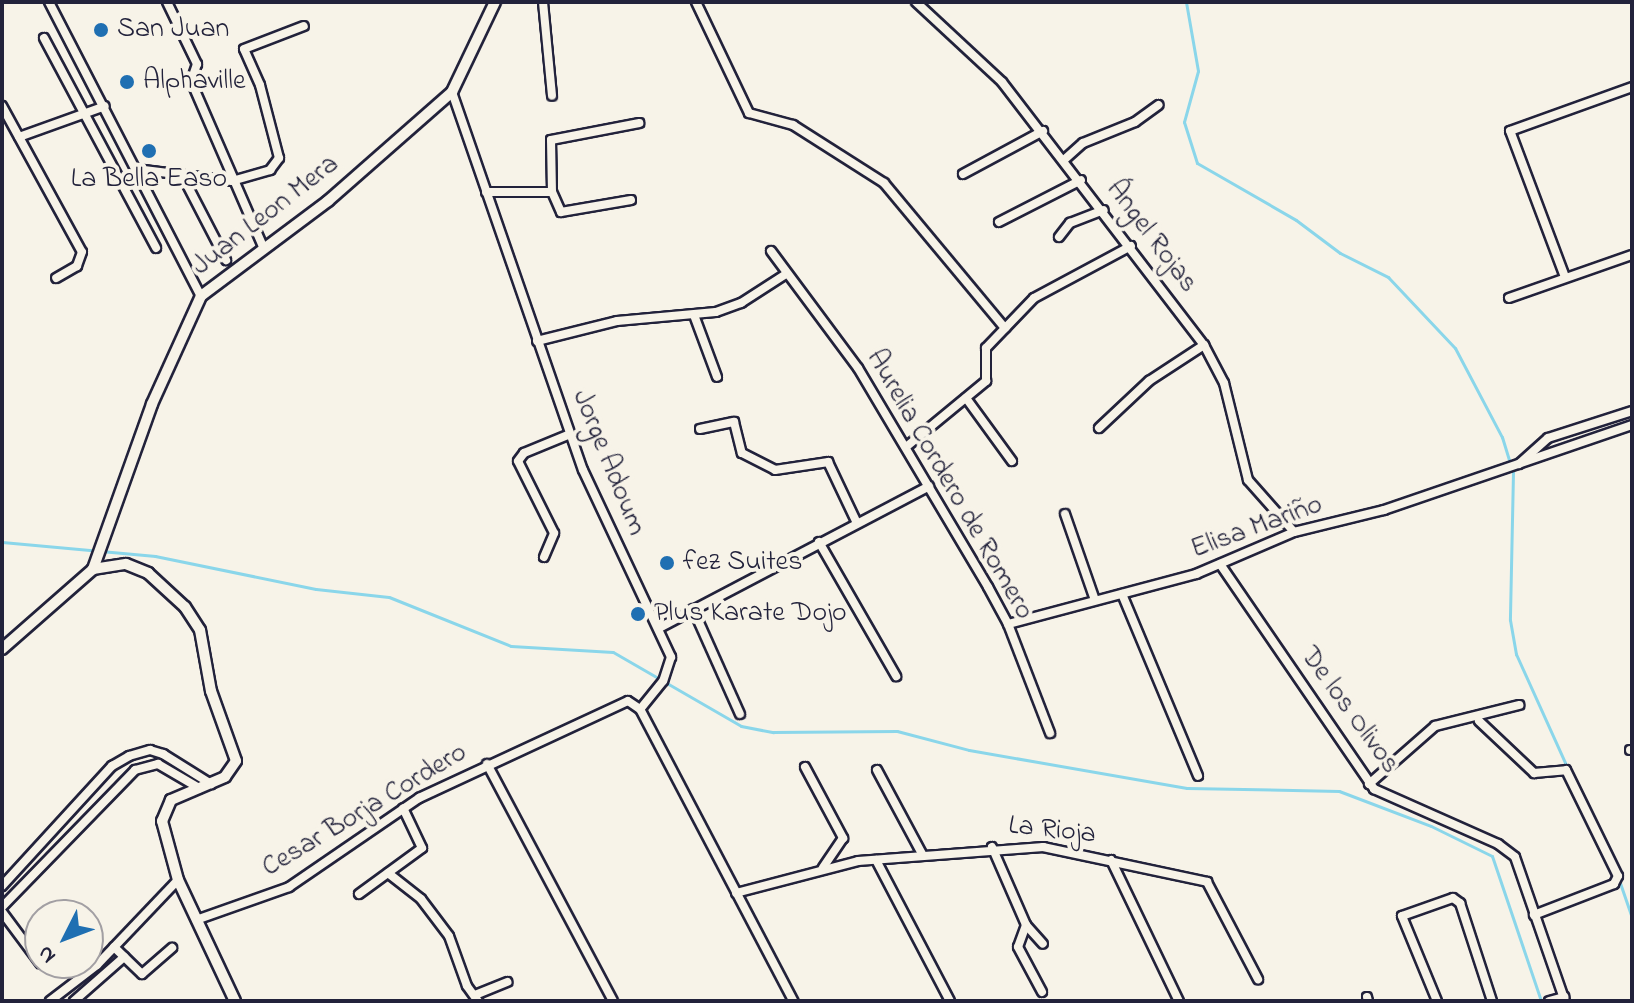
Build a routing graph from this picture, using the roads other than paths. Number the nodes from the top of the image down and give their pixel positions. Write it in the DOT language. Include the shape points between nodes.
graph roads {
  1 [pos="49,2"];
  2 [pos="167,2"];
  3 [pos="495,2"];
  4 [pos="543,2"];
  5 [pos="696,2"];
  6 [pos="916,2"];
  7 [pos="304,26"];
  8 [pos="44,38"];
  9 [pos="1632,87"];
  10 [pos="452,92"];
  11 [pos="552,96"];
  12 [pos="1158,105"];
  13 [pos="2,106"];
  14 [pos="105,106"];
  15 [pos="85,114"];
  16 [pos="639,123"];
  17 [pos="1043,131"];
  18 [pos="19,137"];
  19 [pos="1065,159"];
  20 [pos="136,169"];
  21 [pos="963,174"];
  22 [pos="182,175"];
  23 [pos="1081,180"];
  24 [pos="232,181"];
  25 [pos="486,192"];
  26 [pos="552,192"];
  27 [pos="631,200"];
  28 [pos="1104,210"];
  29 [pos="999,222"];
  30 [pos="1059,237"];
  31 [pos="1131,246"];
  32 [pos="156,248"];
  33 [pos="264,249"];
  34 [pos="771,251"];
  35 [pos="1632,255"];
  36 [pos="226,260"];
  37 [pos="786,274"];
  38 [pos="1565,277"];
  39 [pos="56,278"];
  40 [pos="201,296"];
  41 [pos="1509,298"];
  42 [pos="694,315"];
  43 [pos="1005,328"];
  44 [pos="537,341"];
  45 [pos="1204,345"];
  46 [pos="717,377"];
  47 [pos="966,398"];
  48 [pos="1632,411"];
  49 [pos="1613,416"];
  50 [pos="1632,425"];
  51 [pos="1099,428"];
  52 [pos="700,429"];
  53 [pos="1618,430"];
  54 [pos="570,434"];
  55 [pos="906,447"];
  56 [pos="1012,461"];
  57 [pos="1518,465"];
  58 [pos="929,486"];
  59 [pos="1065,514"];
  60 [pos="857,523"];
  61 [pos="1294,532"];
  62 [pos="819,542"];
  63 [pos="544,557"];
  64 [pos="1220,564"];
  65 [pos="93,569"];
  66 [pos="1122,594"];
  67 [pos="1095,600"];
  68 [pos="693,609"];
  69 [pos="1008,624"];
  70 [pos="659,628"];
  71 [pos="3,646"];
  72 [pos="896,676"];
  73 [pos="1519,705"];
  74 [pos="642,706"];
  75 [pos="740,714"];
  76 [pos="1479,721"];
  77 [pos="1050,733"];
  78 [pos="487,764"];
  79 [pos="805,767"];
  80 [pos="877,770"];
  81 [pos="1198,776"];
  82 [pos="211,784"];
  83 [pos="1369,784"];
  84 [pos="199,788"];
  85 [pos="403,808"];
  86 [pos="992,847"];
  87 [pos="922,854"];
  88 [pos="876,860"];
  89 [pos="1111,860"];
  90 [pos="823,868"];
  91 [pos="388,873"];
  92 [pos="178,880"];
  93 [pos="2,886"];
  94 [pos="736,893"];
  95 [pos="359,894"];
  96 [pos="2,909"];
  97 [pos="1534,915"];
  98 [pos="196,920"];
  99 [pos="1026,925"];
  100 [pos="24,940"];
  101 [pos="1043,944"];
  102 [pos="114,947"];
  103 [pos="172,948"];
  104 [pos="124,957"];
  105 [pos="1258,979"];
  106 [pos="507,982"];
  107 [pos="1042,992"];
  108 [pos="477,998"];
  109 [pos="1565,999"];
  110 [pos="50,1001"];
  111 [pos="74,1001"];
  112 [pos="235,1001"];
  113 [pos="613,1001"];
  114 [pos="793,1001"];
  115 [pos="950,1001"];
  116 [pos="1179,1001"];
  117 [pos="1437,1001"];
  118 [pos="1492,1001"];
  119 [pos="1549,1001"];
  1 -- 14 [label="street"];
  2 -- 24 [label="street" via="197,64 191,81"];
  3 -- 10 [label="street, Juan Leon Mera"];
  4 -- 11 [label="street"];
  5 -- 43 [label="street" via="749,113 793,125 884,183"];
  6 -- 17 [label="street, Ángel Rojas" via="972,50"];
  7 -- 24 [label="street" via="244,49 260,85 279,158 270,170"];
  8 -- 15 [label="street"];
  9 -- 38 [label="street" via="1510,131"];
  10 -- 25 [label="street, Jorge Adoum"];
  10 -- 33 [label="street, Juan Leon Mera" via="328,201"];
  12 -- 19 [label="street" via="1135,122 1083,143"];
  13 -- 18 [label="street"];
  14 -- 15 [label="street"];
  14 -- 20 [label="street"];
  15 -- 18 [label="street"];
  15 -- 32 [label="street"];
  16 -- 26 [label="street" via="551,140"];
  17 -- 19 [label="street, Ángel Rojas"];
  17 -- 21 [label="street"];
  18 -- 39 [label="street" via="82,252 77,266"];
  19 -- 23 [label="street, Ángel Rojas"];
  20 -- 22 [label="street"];
  20 -- 40 [label="street"];
  22 -- 24 [label="street"];
  22 -- 36 [label="street"];
  23 -- 28 [label="street, Ángel Rojas"];
  23 -- 29 [label="street"];
  24 -- 33 [label="street"];
  25 -- 26 [label="street"];
  25 -- 44 [label="street, Jorge Adoum"];
  26 -- 27 [label="street" via="561,212"];
  28 -- 30 [label="street" via="1070,223"];
  28 -- 31 [label="street, Ángel Rojas"];
  31 -- 43 [label="street" via="1045,290"];
  31 -- 45 [label="street, Ángel Rojas"];
  33 -- 40 [label="street, Juan Leon Mera"];
  34 -- 37 [label="street, Aurelia Cordero de Romero"];
  35 -- 38 [label="street"];
  37 -- 42 [label="street" via="741,303"];
  37 -- 55 [label="street, Aurelia Cordero de Romero" via="848,354"];
  38 -- 41 [label="street"];
  40 -- 65 [label="street, Juan Leon Mera" via="152,404"];
  42 -- 44 [label="street" via="608,322"];
  42 -- 46 [label="street"];
  43 -- 47 [label="street" via="984,351 988,378"];
  44 -- 54 [label="street, Jorge Adoum"];
  45 -- 51 [label="street" via="1149,381"];
  45 -- 61 [label="street, Ángel Rojas" via="1224,383 1248,480"];
  47 -- 55 [label="street"];
  47 -- 56 [label="street"];
  48 -- 49 [label="street, Elisa Mariño"];
  49 -- 53 [label="street"];
  49 -- 57 [label="street, Elisa Mariño" via="1548,438"];
  50 -- 53 [label="street, Elisa Mariño"];
  52 -- 60 [label="street" via="734,422 742,453 775,470 828,462"];
  53 -- 57 [label="street, Elisa Mariño"];
  54 -- 63 [label="street" via="524,453 518,461 554,533"];
  54 -- 70 [label="street, Jorge Adoum" via="601,513"];
  55 -- 58 [label="street, Aurelia Cordero de Romero"];
  57 -- 61 [label="street, Elisa Mariño" via="1384,510"];
  58 -- 60 [label="street"];
  58 -- 69 [label="street, Aurelia Cordero de Romero"];
  59 -- 67 [label="street"];
  60 -- 62 [label="street"];
  61 -- 64 [label="street, Elisa Mariño"];
  62 -- 68 [label="street"];
  62 -- 72 [label="street"];
  64 -- 66 [label="street, Elisa Mariño"];
  64 -- 83 [label="street, De los Olivos"];
  65 -- 71 [label="street, Juan Leon Mera"];
  65 -- 82 [label="street" via="126,564 148,573 193,618 211,691 235,752 232,770"];
  66 -- 67 [label="street, Elisa Mariño"];
  66 -- 81 [label="street"];
  67 -- 69 [label="street, Elisa Mariño"];
  68 -- 70 [label="street"];
  68 -- 75 [label="street"];
  69 -- 77 [label="street, Aurelia Cordero de Romero"];
  70 -- 74 [label="street, Jorge Adoum" via="671,657 663,681"];
  73 -- 83 [label="street" via="1435,726"];
  74 -- 78 [label="street, Cesar Borja Cordero" via="619,702"];
  74 -- 94 [label="street"];
  76 -- 97 [label="street" via="1534,773 1566,770 1618,876 1614,884"];
  78 -- 85 [label="street, Cesar Borja Cordero"];
  78 -- 113 [label="street"];
  79 -- 90 [label="street" via="843,838"];
  80 -- 87 [label="street"];
  82 -- 84 [label="street"];
  82 -- 93 [label="street" via="163,754 150,750 129,756 112,766"];
  83 -- 97 [label="street, De los Olivos" via="1507,849 1525,874"];
  84 -- 92 [label="street" via="171,800 162,814"];
  84 -- 96 [label="street" via="158,764 135,770"];
  85 -- 91 [label="street" via="424,844"];
  85 -- 98 [label="street, Cesar Borja Cordero" via="289,887"];
  86 -- 87 [label="street, La Rioja"];
  86 -- 89 [label="street, La Rioja" via="1029,845"];
  86 -- 99 [label="street"];
  87 -- 88 [label="street, La Rioja"];
  88 -- 90 [label="street, La Rioja"];
  88 -- 115 [label="street"];
  89 -- 105 [label="street, La Rioja" via="1211,885"];
  89 -- 116 [label="street"];
  90 -- 94 [label="street, La Rioja"];
  91 -- 95 [label="street"];
  91 -- 108 [label="street" via="421,899 449,936 467,986"];
  92 -- 98 [label="street"];
  92 -- 102 [label="street"];
  94 -- 114 [label="street"];
  96 -- 100 [label="street"];
  97 -- 109 [label="street, De los Olivos"];
  98 -- 112 [label="street"];
  99 -- 101 [label="street"];
  99 -- 107 [label="street" via="1018,947"];
  102 -- 104 [label="street"];
  102 -- 110 [label="street"];
  103 -- 104 [label="street" via="146,974"];
  104 -- 111 [label="street"];
  106 -- 108 [label="street"];
  109 -- 119 [label="street"];
  117 -- 118 [label="street" via="1403,922 1407,912 1453,898 1460,903"];
}
